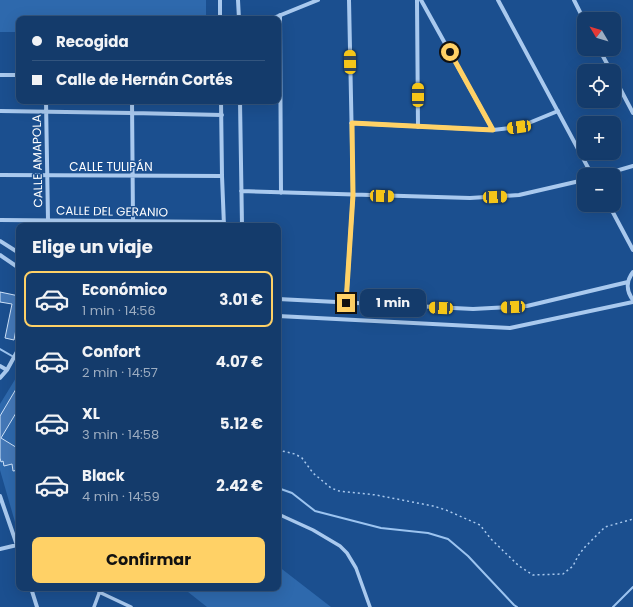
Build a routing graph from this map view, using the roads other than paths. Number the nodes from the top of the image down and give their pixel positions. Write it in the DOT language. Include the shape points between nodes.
graph roads {
  1 [pos="220,0"];
  2 [pos="238,0"];
  3 [pos="318,0"];
  4 [pos="349,0"];
  5 [pos="417,0"];
  6 [pos="421,0"];
  7 [pos="498,0"];
  8 [pos="574,0"];
  9 [pos="580,12"];
  10 [pos="280,15"];
  11 [pos="220,16"];
  12 [pos="239,16"];
  13 [pos="0,75"];
  14 [pos="16,75"];
  15 [pos="621,90"];
  16 [pos="46,104"];
  17 [pos="132,104"];
  18 [pos="221,104"];
  19 [pos="240,104"];
  20 [pos="280,104"];
  21 [pos="0,111"];
  22 [pos="558,111"];
  23 [pos="46,112"];
  24 [pos="132,112"];
  25 [pos="633,113"];
  26 [pos="222,115"];
  27 [pos="352,123"];
  28 [pos="418,127"];
  29 [pos="493,130"];
  30 [pos="633,166"];
  31 [pos="588,168"];
  32 [pos="621,169"];
  33 [pos="0,175"];
  34 [pos="47,175"];
  35 [pos="133,176"];
  36 [pos="222,176"];
  37 [pos="577,182"];
  38 [pos="241,191"];
  39 [pos="281,193"];
  40 [pos="353,195"];
  41 [pos="613,212"];
  42 [pos="0,220"];
  43 [pos="48,220"];
  44 [pos="133,221"];
  45 [pos="194,223"];
  46 [pos="224,223"];
  47 [pos="242,223"];
  48 [pos="0,241"];
  49 [pos="633,250"];
  50 [pos="16,251"];
  51 [pos="0,255"];
  52 [pos="16,266"];
  53 [pos="633,272"];
  54 [pos="628,282"];
  55 [pos="281,299"];
  56 [pos="633,301"];
  57 [pos="346,303"];
  58 [pos="281,316"];
  59 [pos="16,353"];
  60 [pos="0,366"];
  61 [pos="6,370"];
  62 [pos="0,378"];
  63 [pos="0,496"];
  64 [pos="2,510"];
  65 [pos="281,515"];
  66 [pos="16,543"];
  67 [pos="16,545"];
  68 [pos="0,549"];
  69 [pos="32,591"];
  70 [pos="100,591"];
  71 [pos="102,591"];
  72 [pos="37,607"];
  73 [pos="94,607"];
  74 [pos="131,607"];
  75 [pos="370,607"];
  1 -- 11 [label="street"];
  2 -- 12 [label="street"];
  3 -- 10 [label="street"];
  4 -- 27 [label="street"];
  5 -- 28 [label="street"];
  6 -- 29 [label="street"];
  7 -- 22 [label="street"];
  8 -- 9 [label="street"];
  13 -- 14 [label="street"];
  15 -- 25 [label="street"];
  16 -- 23 [label="street, CALLE AMAPOLA"];
  17 -- 24 [label="street"];
  18 -- 26 [label="street"];
  19 -- 38 [label="street"];
  20 -- 39 [label="street"];
  21 -- 23 [label="street"];
  22 -- 29 [label="street" via="519,127"];
  22 -- 31 [label="street"];
  23 -- 24 [label="street"];
  23 -- 34 [label="street, CALLE AMAPOLA"];
  24 -- 26 [label="street"];
  24 -- 35 [label="street"];
  26 -- 36 [label="street"];
  27 -- 28 [label="street"];
  27 -- 40 [label="street"];
  28 -- 29 [label="street"];
  30 -- 32 [label="street"];
  33 -- 34 [label="street, CALLE TULIPÁN"];
  34 -- 35 [label="street, CALLE TULIPÁN"];
  34 -- 43 [label="street, CALLE AMAPOLA"];
  35 -- 36 [label="street, CALLE TULIPÁN"];
  35 -- 44 [label="street"];
  36 -- 46 [label="street"];
  37 -- 40 [label="street" via="520,195 470,198"];
  38 -- 39 [label="street"];
  38 -- 47 [label="street"];
  39 -- 40 [label="street"];
  40 -- 57 [label="street"];
  41 -- 49 [label="street"];
  42 -- 43 [label="street, CALLE DEL GERANIO"];
  43 -- 44 [label="street, CALLE DEL GERANIO"];
  44 -- 45 [label="street, CALLE DEL GERANIO"];
  48 -- 50 [label="street"];
  51 -- 52 [label="street"];
  53 -- 54 [label="street"];
  54 -- 56 [label="street" via="628,290"];
  54 -- 57 [label="street" via="526,306 473,309"];
  55 -- 57 [label="street"];
  56 -- 58 [label="street" via="510,328"];
  59 -- 61 [label="street"];
  60 -- 61 [label="street"];
  61 -- 62 [label="street"];
  63 -- 64 [label="street"];
  64 -- 66 [label="street"];
  65 -- 75 [label="street" via="313,530 347,553 356,568"];
  67 -- 68 [label="street"];
  69 -- 72 [label="street"];
  70 -- 73 [label="street"];
  71 -- 74 [label="street"];
}
